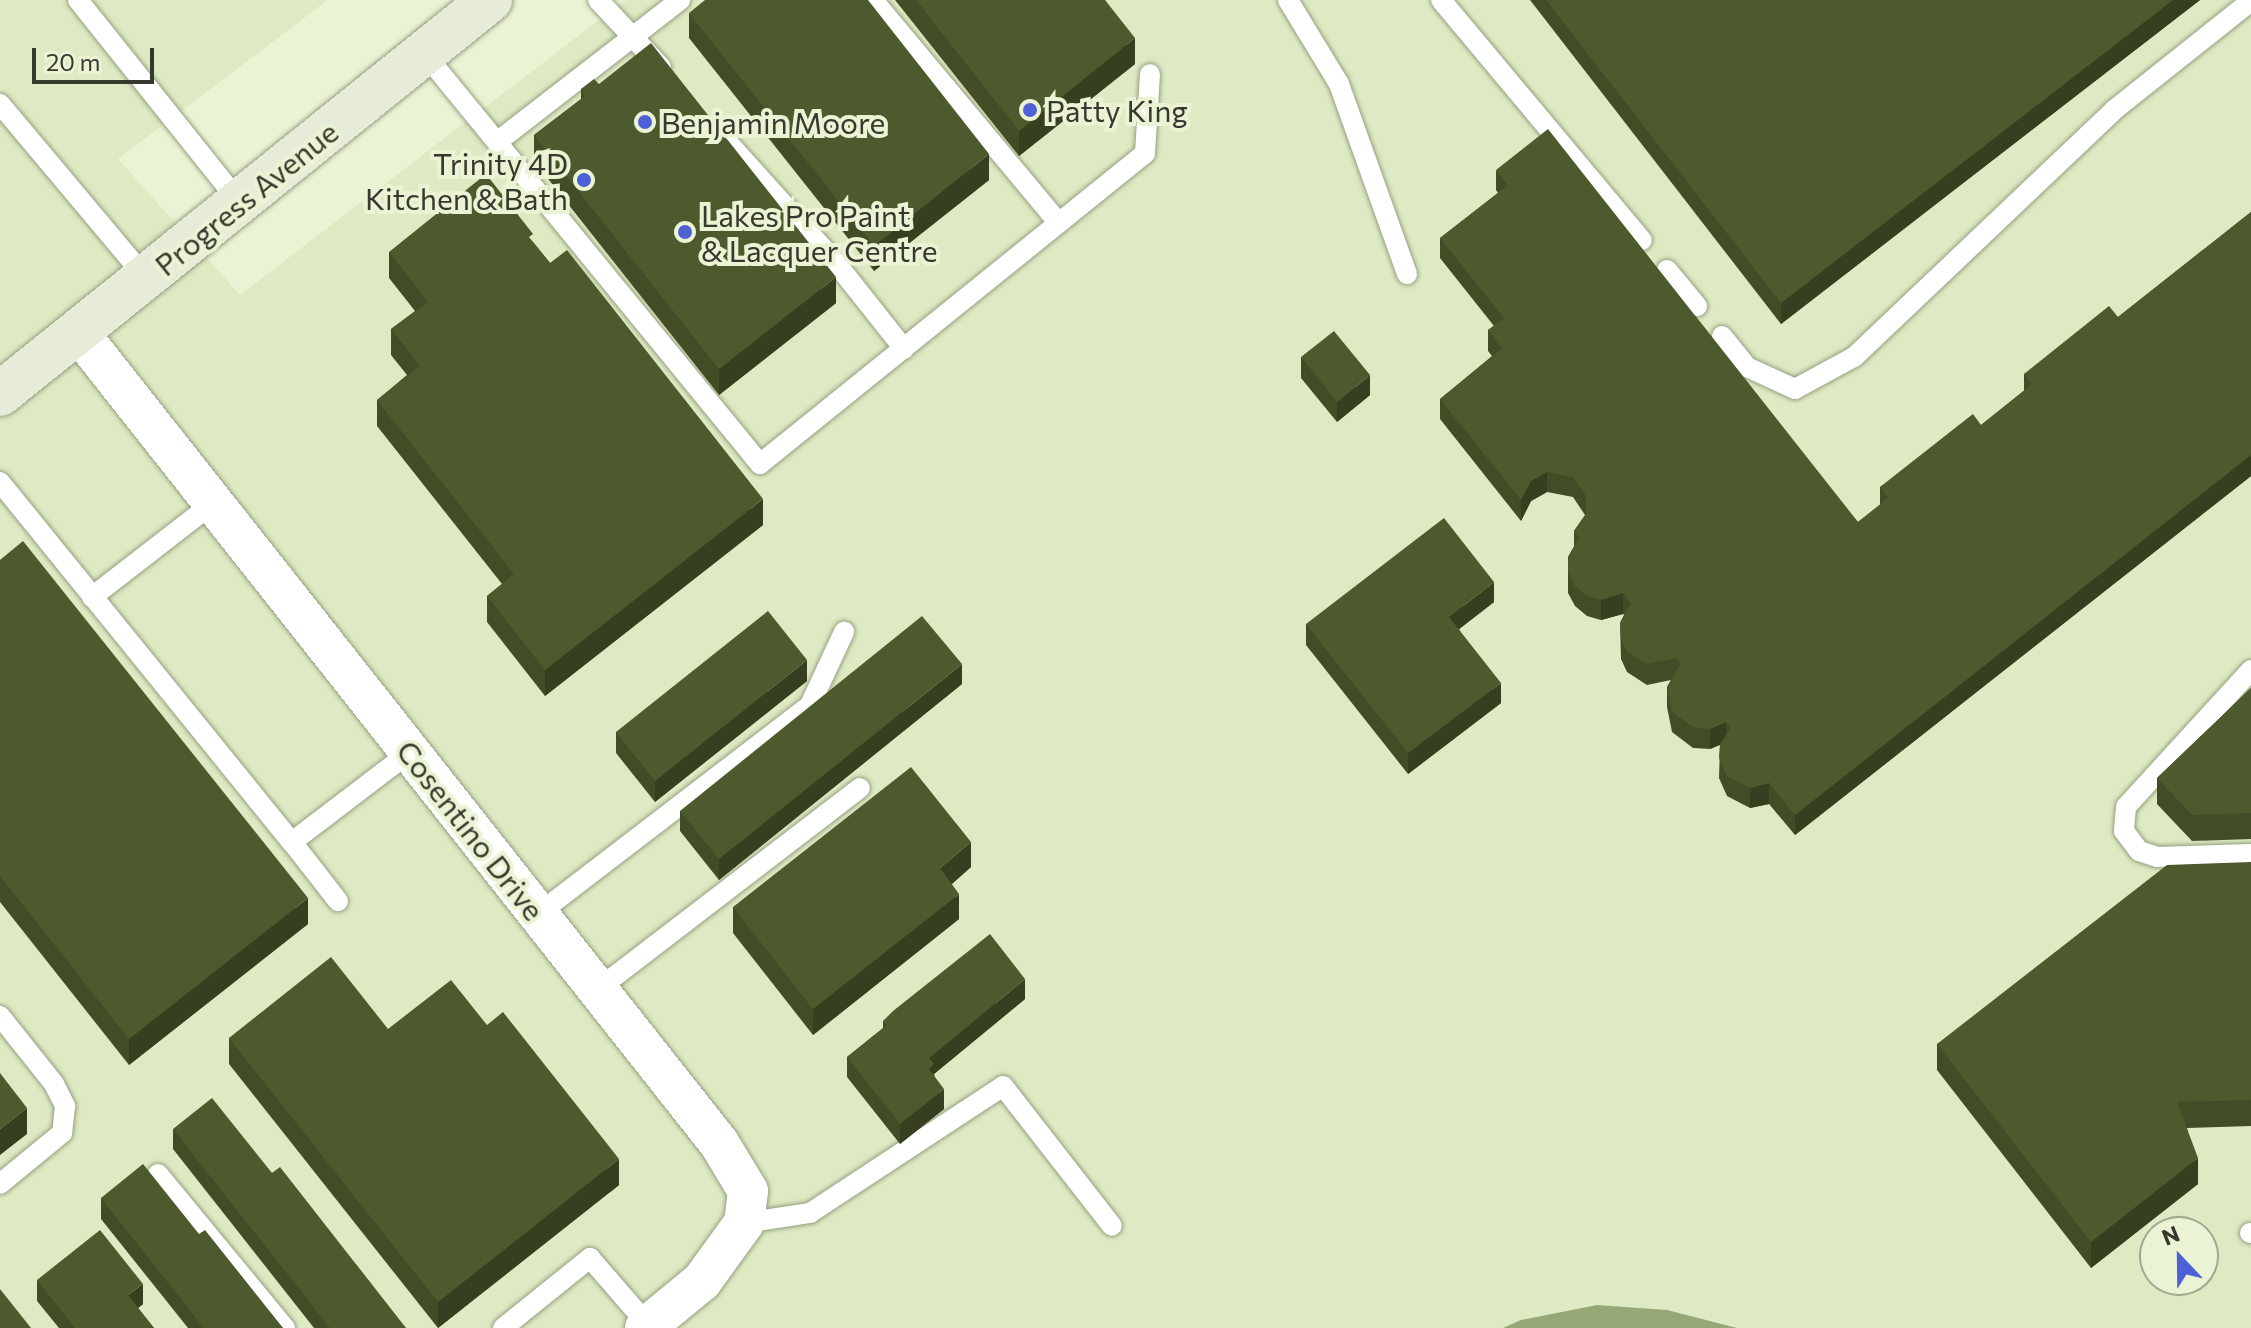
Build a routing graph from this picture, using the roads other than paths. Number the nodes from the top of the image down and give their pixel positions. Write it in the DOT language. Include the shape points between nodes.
graph roads {
  1 [pos="78,0"];
  2 [pos="490,0"];
  3 [pos="598,0"];
  4 [pos="680,0"];
  5 [pos="873,0"];
  6 [pos="1288,0"];
  7 [pos="1441,0"];
  8 [pos="2251,1"];
  9 [pos="633,36"];
  10 [pos="424,53"];
  11 [pos="1150,74"];
  12 [pos="675,83"];
  13 [pos="0,104"];
  14 [pos="706,118"];
  15 [pos="497,142"];
  16 [pos="240,203"];
  17 [pos="1059,223"];
  18 [pos="1642,240"];
  19 [pos="1667,270"];
  20 [pos="1407,274"];
  21 [pos="146,278"];
  22 [pos="1697,306"];
  23 [pos="79,333"];
  24 [pos="1722,336"];
  25 [pos="904,349"];
  26 [pos="0,394"];
  27 [pos="0,482"];
  28 [pos="213,503"];
  29 [pos="92,597"];
  30 [pos="844,632"];
  31 [pos="2251,670"];
  32 [pos="410,752"];
  33 [pos="860,788"];
  34 [pos="292,842"];
  35 [pos="2251,854"];
  36 [pos="338,901"];
  37 [pos="538,914"];
  38 [pos="598,989"];
  39 [pos="0,1016"];
  40 [pos="158,1174"];
  41 [pos="0,1184"];
  42 [pos="744,1223"];
  43 [pos="1112,1226"];
  44 [pos="646,1327"];
  45 [pos="285,1328"];
  46 [pos="503,1328"];
  1 -- 16 [label="lane"];
  2 -- 10 [label="main road, Progress Avenue"];
  3 -- 9 [label="lane"];
  4 -- 9 [label="lane"];
  5 -- 17 [label="lane"];
  6 -- 20 [label="lane" via="1339,84"];
  7 -- 18 [label="lane"];
  8 -- 24 [label="lane" via="2114,110 1854,357 1795,389 1747,367"];
  9 -- 12 [label="lane"];
  9 -- 15 [label="lane"];
  10 -- 15 [label="lane"];
  10 -- 16 [label="main road, Progress Avenue"];
  11 -- 17 [label="lane" via="1145,153"];
  13 -- 21 [label="lane"];
  14 -- 25 [label="lane" via="832,258"];
  15 -- 25 [label="lane" via="760,464"];
  16 -- 21 [label="main road, Progress Avenue"];
  17 -- 25 [label="lane"];
  19 -- 22 [label="lane"];
  21 -- 23 [label="main road, Progress Avenue"];
  23 -- 26 [label="main road, Progress Avenue"];
  23 -- 28 [label="street, Cosentino Drive"];
  27 -- 29 [label="lane"];
  28 -- 29 [label="lane"];
  28 -- 32 [label="street, Cosentino Drive"];
  29 -- 34 [label="lane"];
  30 -- 37 [label="lane" via="810,705"];
  31 -- 35 [label="lane" via="2126,807 2124,831 2139,851 2157,857"];
  32 -- 34 [label="lane"];
  32 -- 37 [label="street, Cosentino Drive"];
  33 -- 38 [label="lane"];
  34 -- 36 [label="lane"];
  37 -- 38 [label="street, Cosentino Drive"];
  38 -- 42 [label="street, Cosentino Drive" via="719,1143 748,1191"];
  39 -- 41 [label="lane" via="65,1106 62,1133"];
  40 -- 45 [label="lane"];
  42 -- 43 [label="lane" via="810,1213 1003,1086"];
  42 -- 44 [label="street" via="702,1281"];
  44 -- 46 [label="lane" via="590,1258"];
}
